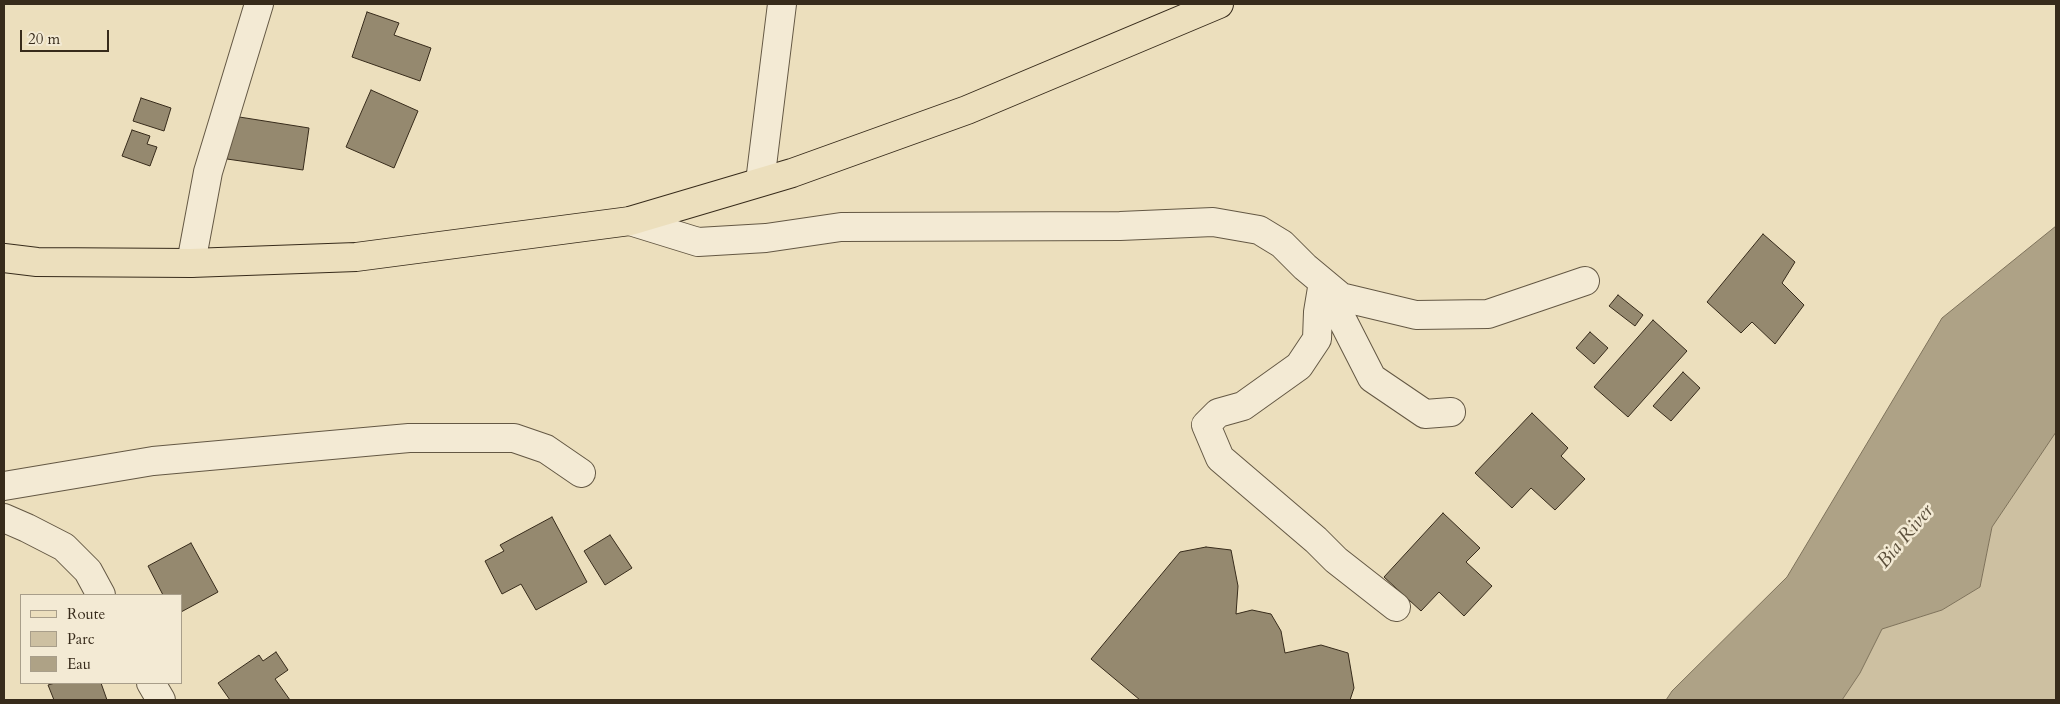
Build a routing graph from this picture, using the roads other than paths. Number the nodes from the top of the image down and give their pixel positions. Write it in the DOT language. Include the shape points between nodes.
graph roads {
  1 [pos="259,4"];
  2 [pos="782,4"];
  3 [pos="1219,4"];
  4 [pos="760,182"];
  5 [pos="630,221"];
  6 [pos="4,258"];
  7 [pos="191,263"];
  8 [pos="1585,280"];
  9 [pos="1323,282"];
  10 [pos="1451,412"];
  11 [pos="581,473"];
  12 [pos="4,486"];
  13 [pos="4,518"];
  14 [pos="100,594"];
  15 [pos="1396,607"];
  16 [pos="152,684"];
  17 [pos="161,700"];
  1 -- 7 [label="street" via="208,172"];
  2 -- 4 [label="street"];
  3 -- 4 [label="main road" via="967,110"];
  4 -- 5 [label="main road"];
  5 -- 7 [label="main road" via="356,257"];
  5 -- 9 [label="street" via="698,242 766,238 841,228 1213,222 1259,230 1282,244"];
  6 -- 7 [label="main road" via="37,262"];
  8 -- 9 [label="street" via="1488,314 1416,315 1342,297"];
  9 -- 10 [label="street" via="1372,378 1425,414"];
  9 -- 15 [label="street" via="1317,339 1299,366 1243,406 1218,413 1206,425 1220,458 1336,560"];
  11 -- 12 [label="street" via="546,449 514,438 409,438 153,461"];
  13 -- 14 [label="street" via="64,547 88,571"];
  16 -- 17 [label="street"];
}
